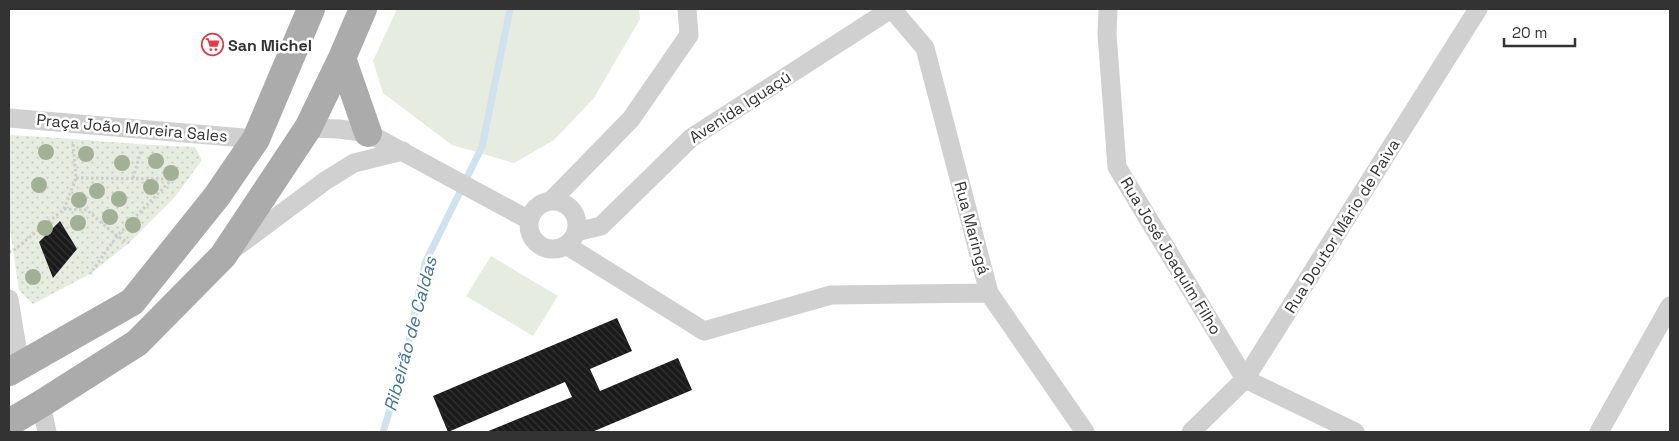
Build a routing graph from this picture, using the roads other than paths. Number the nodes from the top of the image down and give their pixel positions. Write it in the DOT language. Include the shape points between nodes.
graph roads {
  1 [pos="311,9"];
  2 [pos="363,9"];
  3 [pos="687,9"];
  4 [pos="892,9"];
  5 [pos="1108,9"];
  6 [pos="1478,9"];
  7 [pos="342,58"];
  8 [pos="9,118"];
  9 [pos="308,128"];
  10 [pos="368,132"];
  11 [pos="256,139"];
  12 [pos="403,151"];
  13 [pos="550,201"];
  14 [pos="529,220"];
  15 [pos="571,238"];
  16 [pos="224,256"];
  17 [pos="989,293"];
  18 [pos="9,299"];
  19 [pos="1670,306"];
  20 [pos="14,369"];
  21 [pos="1245,379"];
  22 [pos="41,404"];
  23 [pos="9,422"];
  24 [pos="47,432"];
  25 [pos="1085,432"];
  26 [pos="1191,432"];
  27 [pos="1355,432"];
  28 [pos="1599,432"];
  1 -- 11 [label="main road"];
  2 -- 7 [label="main road"];
  3 -- 13 [label="street" via="689,35 630,119"];
  4 -- 15 [label="street, Avenida Iguaçú" via="691,138 601,226"];
  4 -- 17 [label="street, Rua Maringá" via="925,48"];
  5 -- 21 [label="street, Rua José Joaquim Filho" via="1117,167"];
  6 -- 21 [label="street, Rua Doutor Mário de Paiva"];
  7 -- 9 [label="main road"];
  7 -- 10 [label="main road"];
  8 -- 11 [label="street, Praça João Moreira Sales"];
  9 -- 10 [label="street"];
  9 -- 11 [label="main road"];
  9 -- 16 [label="main road"];
  10 -- 12 [label="street"];
  11 -- 20 [label="main road" via="217,196 132,302"];
  12 -- 14 [label="street"];
  12 -- 16 [label="street" via="347,168"];
  13 -- 14 [label="street" via="537,207"];
  13 -- 15 [label="street" via="565,204 576,216 577,224"];
  14 -- 15 [label="street" via="531,236 543,247 559,248"];
  15 -- 17 [label="street" via="704,332 831,295"];
  16 -- 22 [label="main road" via="138,343"];
  17 -- 25 [label="street, Rua Maringá"];
  18 -- 20 [label="street"];
  19 -- 28 [label="street"];
  21 -- 26 [label="street, Rua Doutor Mário de Paiva"];
  21 -- 27 [label="street"];
  22 -- 23 [label="main road"];
  22 -- 24 [label="street"];
}
